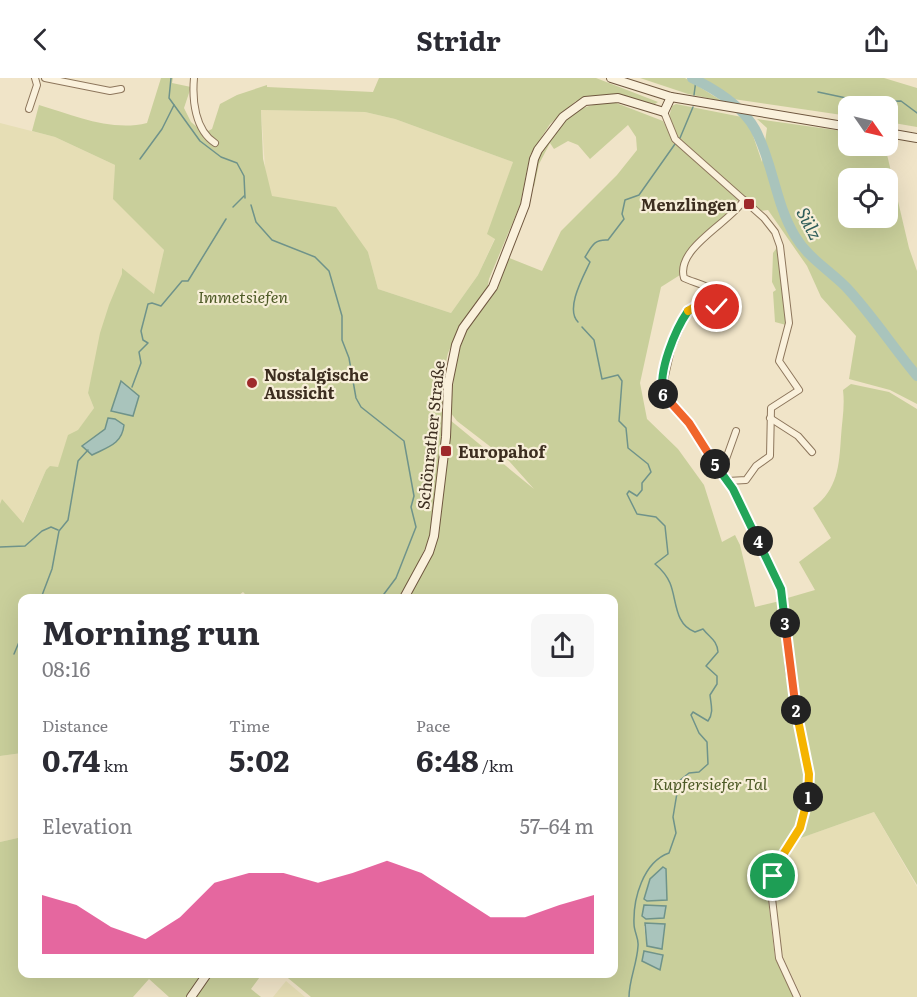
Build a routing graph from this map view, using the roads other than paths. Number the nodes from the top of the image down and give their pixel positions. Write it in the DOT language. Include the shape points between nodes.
graph roads {
  1 [pos="35,78"];
  2 [pos="45,78"];
  3 [pos="194,78"];
  4 [pos="611,78"];
  5 [pos="121,89"];
  6 [pos="667,96"];
  7 [pos="29,109"];
  8 [pos="655,109"];
  9 [pos="664,112"];
  10 [pos="838,125"];
  11 [pos="898,135"];
  12 [pos="917,138"];
  13 [pos="215,143"];
  14 [pos="744,200"];
  15 [pos="770,418"];
  16 [pos="736,431"];
  17 [pos="812,452"];
  18 [pos="715,465"];
  19 [pos="728,481"];
  20 [pos="406,594"];
  21 [pos="204,978"];
  22 [pos="190,997"];
  23 [pos="797,997"];
  1 -- 7 [label="street" via="37,85"];
  2 -- 5 [label="street" via="110,91"];
  3 -- 13 [label="street" via="200,127"];
  4 -- 6 [label="street"];
  6 -- 8 [label="street"];
  6 -- 9 [label="street"];
  6 -- 10 [label="street"];
  8 -- 9 [label="street, Schönrather Straße"];
  8 -- 20 [label="street, Schönrather Straße" via="618,98 585,101 563,117 538,150 525,205 492,287 463,328 456,345 448,384 434,536"];
  9 -- 14 [label="street" via="675,139"];
  11 -- 12 [label="street"];
  14 -- 15 [label="street" via="770,225 780,246 789,323 779,361 799,390 774,404"];
  14 -- 18 [label="street" via="700,241 683,267 684,278 714,291 724,303 723,307 698,305 687,312 662,382 664,396 689,423"];
  15 -- 17 [label="street" via="798,436"];
  15 -- 19 [label="street" via="770,456 746,480"];
  16 -- 18 [label="street" via="726,459"];
  18 -- 19 [label="street"];
  19 -- 23 [label="street" via="777,580 789,671 806,755 809,787 803,819 776,867 771,890 779,958"];
  21 -- 22 [label="street"];
}
